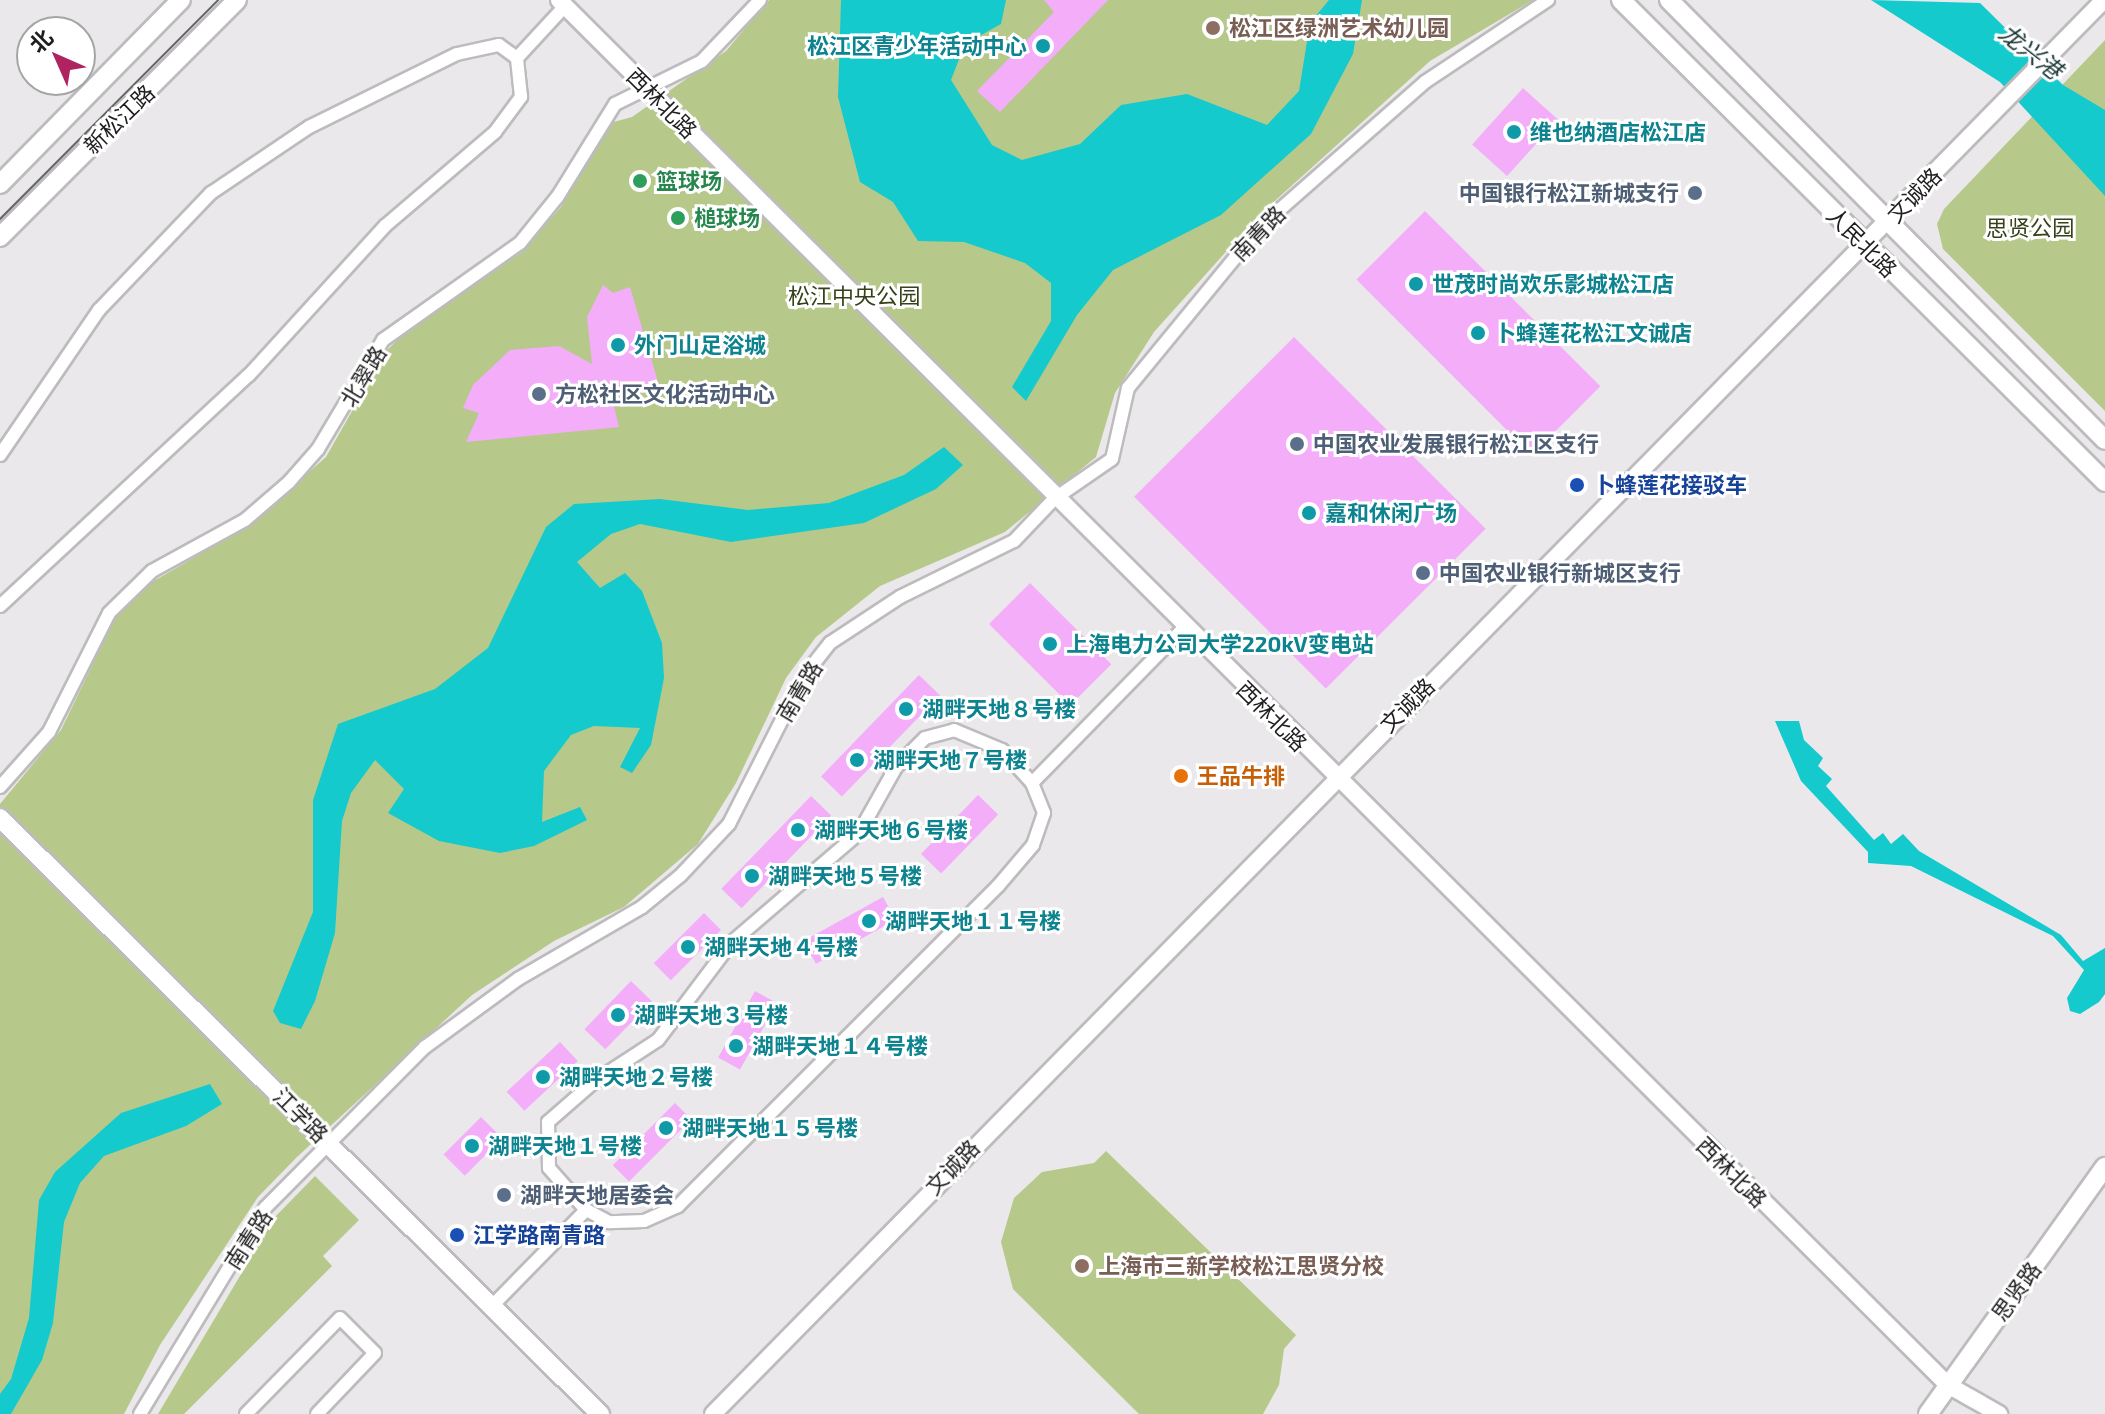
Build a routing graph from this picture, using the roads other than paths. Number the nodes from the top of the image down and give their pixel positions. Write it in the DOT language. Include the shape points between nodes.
graph roads {
  1 [pos="181,0"];
  2 [pos="237,0"];
  3 [pos="760,0"];
  4 [pos="1548,0"];
  5 [pos="1621,0"];
  6 [pos="1669,0"];
  7 [pos="2104,0"];
  8 [pos="562,3"];
  9 [pos="517,58"];
  10 [pos="648,89"];
  11 [pos="0,184"];
  12 [pos="1886,223"];
  13 [pos="0,237"];
  14 [pos="1866,246"];
  15 [pos="2105,440"];
  16 [pos="0,455"];
  17 [pos="2105,482"];
  18 [pos="1054,499"];
  19 [pos="0,606"];
  20 [pos="1184,628"];
  21 [pos="1334,778"];
  22 [pos="1032,783"];
  23 [pos="0,787"];
  24 [pos="0,818"];
  25 [pos="331,1146"];
  26 [pos="2105,1167"];
  27 [pos="586,1210"];
  28 [pos="491,1307"];
  29 [pos="1948,1385"];
  30 [pos="140,1414"];
  31 [pos="246,1414"];
  32 [pos="317,1414"];
  33 [pos="600,1414"];
  34 [pos="713,1414"];
  35 [pos="1928,1414"];
  36 [pos="1999,1414"];
  1 -- 11 [label="main road, 新松江路"];
  2 -- 13 [label="main road, 新松江路"];
  3 -- 10 [label="street, 北翠路" via="702,61"];
  4 -- 18 [label="street, 南青路" via="1425,82 1261,226 1128,388 1112,459"];
  5 -- 14 [label="main road, 人民北路"];
  6 -- 12 [label="main road, 人民北路"];
  7 -- 12 [label="street, 文诚路"];
  8 -- 9 [label="street"];
  8 -- 10 [label="street, 西林北路"];
  9 -- 16 [label="street" via="499,45 457,54 309,127 211,193 99,310"];
  9 -- 19 [label="street" via="521,97 495,132 394,217 329,294 276,339 249,375"];
  10 -- 18 [label="street, 西林北路"];
  10 -- 23 [label="street, 北翠路" via="615,104 558,196 520,243 383,340 318,449 289,482 245,520 152,571 109,613 49,732"];
  12 -- 14 [label="street, 文诚路"];
  12 -- 15 [label="main road, 人民北路"];
  14 -- 17 [label="main road, 人民北路"];
  14 -- 21 [label="street, 文诚路"];
  18 -- 20 [label="street, 西林北路"];
  18 -- 25 [label="street, 南青路" via="1014,541 888,603 830,643 804,676 752,786 713,845 642,907 518,979 425,1047"];
  20 -- 21 [label="street, 西林北路"];
  20 -- 22 [label="street"];
  21 -- 29 [label="street, 西林北路"];
  21 -- 34 [label="street, 文诚路"];
  22 -- 27 [label="street" via="1044,813 1033,845 678,1206 644,1221 621,1222"];
  22 -- 27 [label="street" via="1002,750 954,730 925,738 896,767 859,833 731,943 658,1040 548,1122 549,1168"];
  24 -- 25 [label="main road, 江学路"];
  25 -- 28 [label="main road, 江学路"];
  25 -- 30 [label="street, 南青路" via="266,1207"];
  26 -- 29 [label="main road, 思贤路"];
  27 -- 28 [label="street"];
  28 -- 33 [label="main road, 江学路"];
  29 -- 35 [label="main road, 思贤路"];
  29 -- 36 [label="street, 西林北路"];
  31 -- 32 [label="street" via="340,1318 375,1353"];
}
